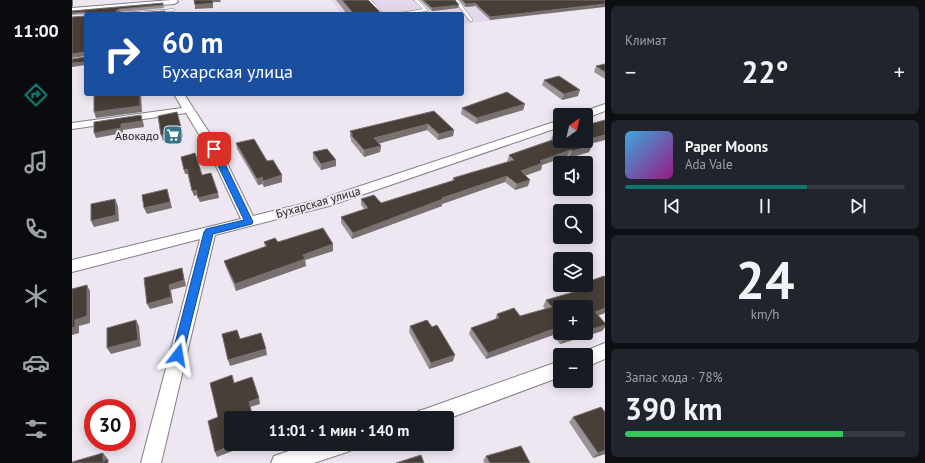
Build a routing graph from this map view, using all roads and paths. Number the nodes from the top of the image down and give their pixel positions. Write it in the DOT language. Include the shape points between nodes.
graph roads {
  1 [pos="369,0"];
  2 [pos="416,0"];
  3 [pos="456,0"];
  4 [pos="174,7"];
  5 [pos="72,10"];
  6 [pos="156,12"];
  7 [pos="379,12"];
  8 [pos="410,12"];
  9 [pos="471,20"];
  10 [pos="180,96"];
  11 [pos="605,108"];
  12 [pos="188,110"];
  13 [pos="593,112"];
  14 [pos="553,125"];
  15 [pos="72,126"];
  16 [pos="249,222"];
  17 [pos="209,232"];
  18 [pos="72,266"];
  19 [pos="605,352"];
  20 [pos="593,356"];
  21 [pos="553,372"];
  22 [pos="444,411"];
  23 [pos="320,451"];
  24 [pos="151,463"];
  25 [pos="281,463"];
  1 -- 7 [label="lane"];
  2 -- 8 [label="lane" via="426,10"];
  3 -- 9 [label="lane"];
  4 -- 5 [label="street"];
  4 -- 6 [label="lane"];
  10 -- 12 [label="street"];
  11 -- 13 [label="street"];
  12 -- 15 [label="street"];
  12 -- 16 [label="street" via="214,149"];
  14 -- 16 [label="street, Бухарская улица" via="324,203"];
  16 -- 17 [label="street, Бухарская улица"];
  17 -- 18 [label="street, Бухарская улица"];
  17 -- 24 [label="street"];
  19 -- 20 [label="street"];
  21 -- 22 [label="street"];
  23 -- 25 [label="street"];
}
